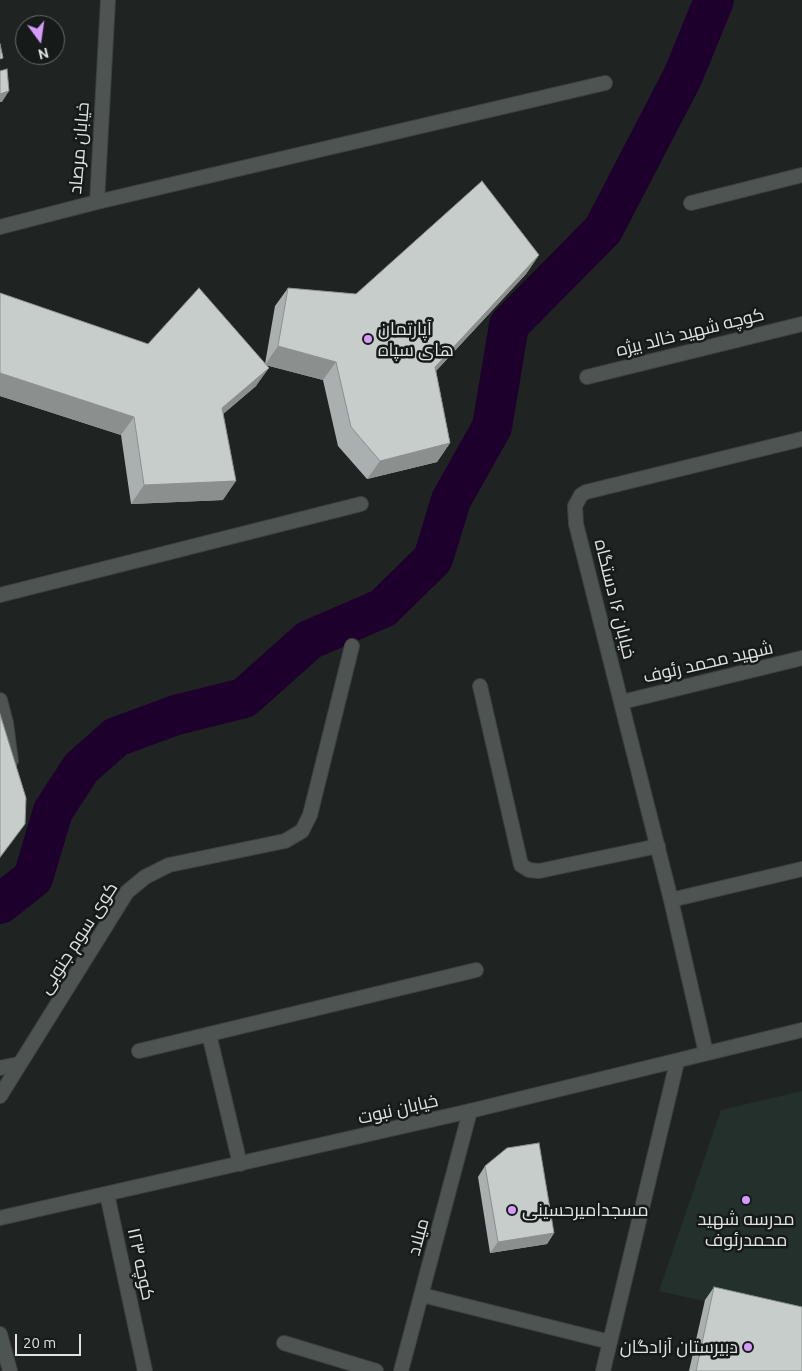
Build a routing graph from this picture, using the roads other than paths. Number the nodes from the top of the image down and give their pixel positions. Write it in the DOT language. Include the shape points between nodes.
graph roads {
  1 [pos="108,0"];
  2 [pos="605,83"];
  3 [pos="802,176"];
  4 [pos="97,202"];
  5 [pos="691,203"];
  6 [pos="0,227"];
  7 [pos="802,324"];
  8 [pos="588,377"];
  9 [pos="802,439"];
  10 [pos="361,504"];
  11 [pos="0,594"];
  12 [pos="352,646"];
  13 [pos="802,658"];
  14 [pos="480,686"];
  15 [pos="0,700"];
  16 [pos="622,702"];
  17 [pos="13,773"];
  18 [pos="658,846"];
  19 [pos="802,869"];
  20 [pos="672,900"];
  21 [pos="476,970"];
  22 [pos="802,1030"];
  23 [pos="209,1034"];
  24 [pos="139,1051"];
  25 [pos="706,1052"];
  26 [pos="677,1062"];
  27 [pos="19,1064"];
  28 [pos="0,1068"];
  29 [pos="0,1096"];
  30 [pos="470,1112"];
  31 [pos="240,1164"];
  32 [pos="107,1194"];
  33 [pos="0,1218"];
  34 [pos="422,1295"];
  35 [pos="0,1334"];
  36 [pos="610,1342"];
  37 [pos="284,1343"];
  38 [pos="10,1371"];
  39 [pos="145,1371"];
  40 [pos="376,1371"];
  41 [pos="401,1371"];
  42 [pos="603,1371"];
  1 -- 4 [label="street, خیابان مرصاد"];
  2 -- 4 [label="street"];
  3 -- 5 [label="street"];
  4 -- 6 [label="street, خیابان مرصاد"];
  7 -- 8 [label="street, کوچه شهید خالد بیژه"];
  9 -- 16 [label="street, خیابان ۱۶ دستگاه" via="586,492 577,500 576,524"];
  10 -- 11 [label="street"];
  12 -- 27 [label="street, کوی سوم جنوبی" via="310,814 302,831 285,841 169,865 145,877 127,892"];
  13 -- 16 [label="street, شهید محمد رئوف"];
  14 -- 18 [label="street" via="521,865 539,871"];
  15 -- 17 [label="street"];
  16 -- 18 [label="street, خیابان ۱۶ دستگاه"];
  18 -- 20 [label="street, خیابان ۱۶ دستگاه"];
  19 -- 20 [label="street"];
  20 -- 25 [label="street, خیابان ۱۶ دستگاه"];
  21 -- 23 [label="street"];
  22 -- 25 [label="street, خیابان نبوت"];
  23 -- 24 [label="street"];
  23 -- 31 [label="street"];
  25 -- 26 [label="street, خیابان نبوت"];
  26 -- 30 [label="street, خیابان نبوت"];
  26 -- 36 [label="street"];
  27 -- 28 [label="street"];
  27 -- 29 [label="street, کوی سوم جنوبی"];
  30 -- 31 [label="street, خیابان نبوت"];
  30 -- 34 [label="street, میلاد"];
  31 -- 32 [label="street, خیابان نبوت"];
  32 -- 33 [label="street, خیابان نبوت"];
  32 -- 39 [label="street, کوچه ۱۲۳"];
  34 -- 36 [label="street"];
  34 -- 41 [label="street, میلاد"];
  35 -- 38 [label="street"];
  36 -- 42 [label="street"];
  37 -- 40 [label="street"];
}
